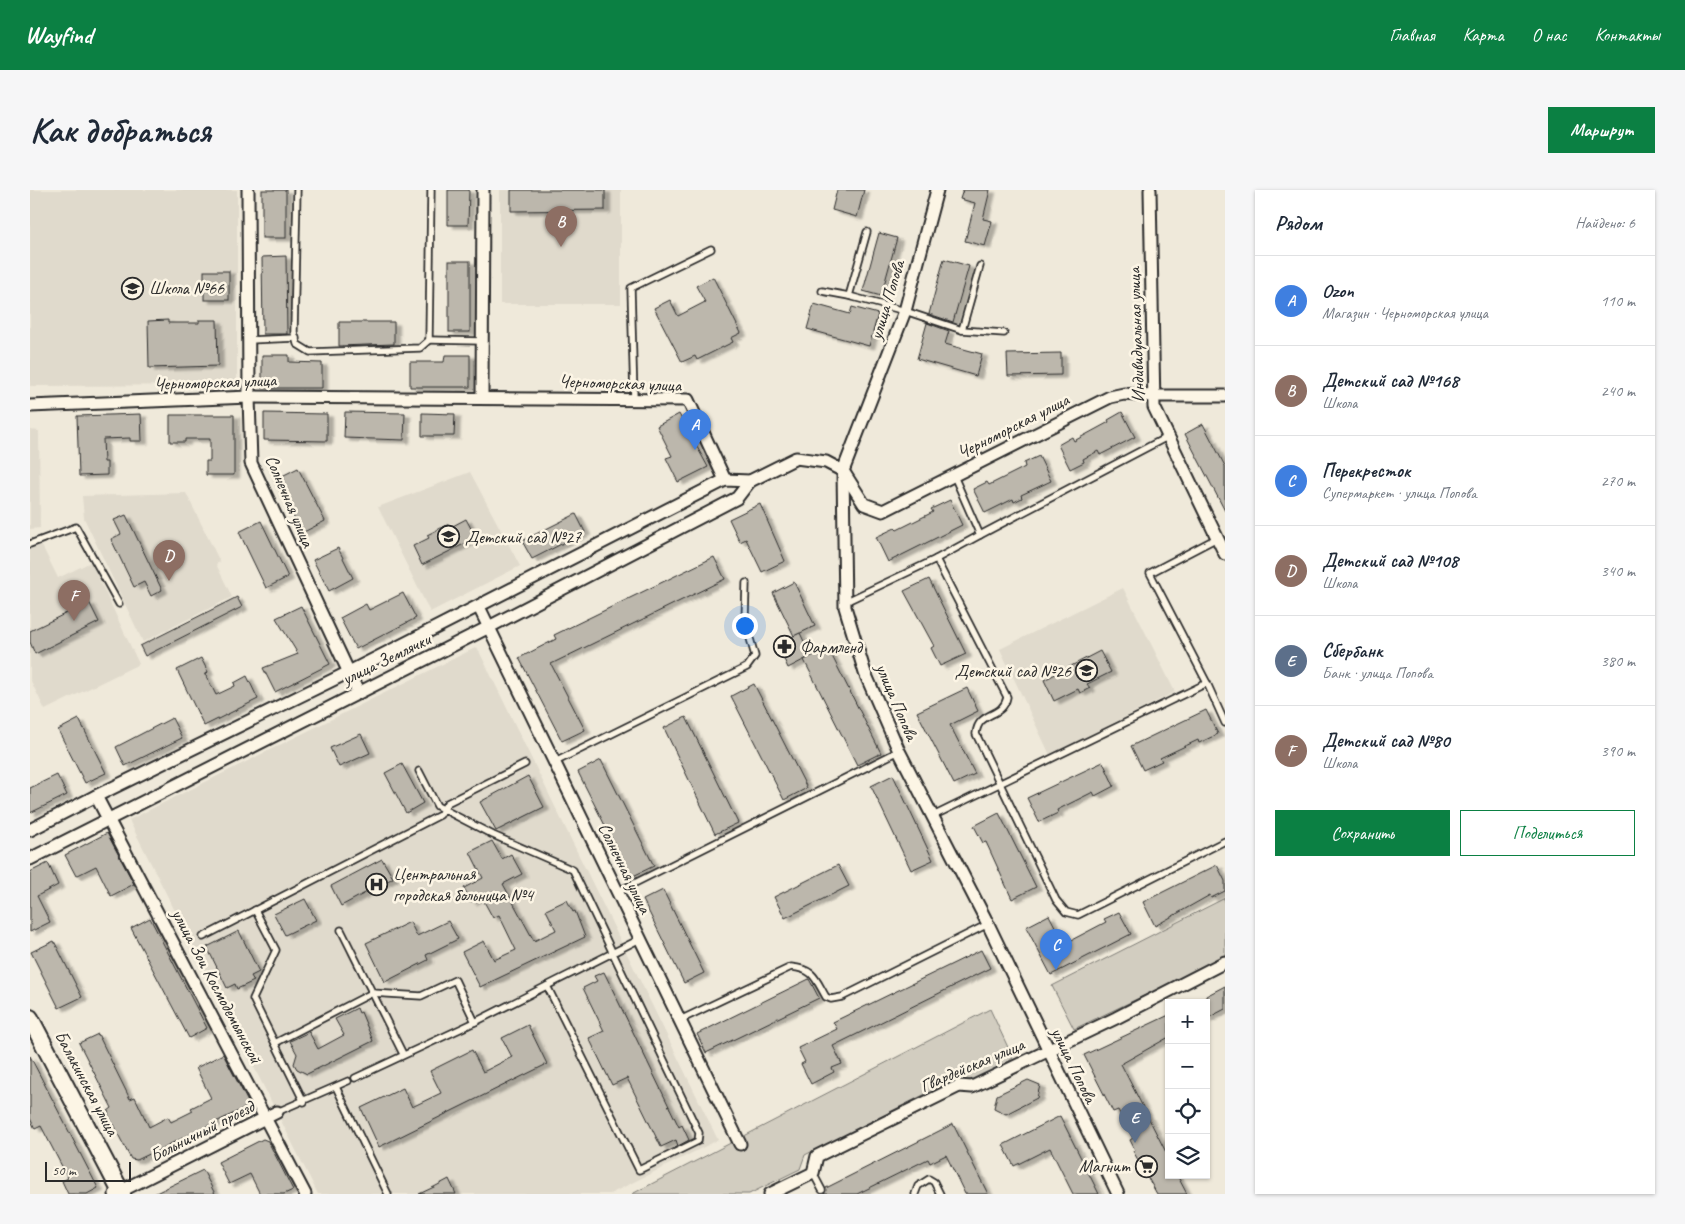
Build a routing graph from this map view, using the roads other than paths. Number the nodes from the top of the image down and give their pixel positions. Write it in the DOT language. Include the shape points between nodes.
graph roads {
  1 [pos="248,190"];
  2 [pos="296,190"];
  3 [pos="431,190"];
  4 [pos="483,190"];
  5 [pos="938,190"];
  6 [pos="1150,190"];
  7 [pos="868,232"];
  8 [pos="711,249"];
  9 [pos="980,266"];
  10 [pos="822,291"];
  11 [pos="849,296"];
  12 [pos="905,310"];
  13 [pos="962,330"];
  14 [pos="1004,333"];
  15 [pos="296,338"];
  16 [pos="248,340"];
  17 [pos="429,340"];
  18 [pos="483,340"];
  19 [pos="1152,396"];
  20 [pos="1225,396"];
  21 [pos="249,398"];
  22 [pos="482,398"];
  23 [pos="634,400"];
  24 [pos="30,406"];
  25 [pos="1167,437"];
  26 [pos="843,472"];
  27 [pos="954,476"];
  28 [pos="725,480"];
  29 [pos="750,481"];
  30 [pos="980,535"];
  31 [pos="1217,538"];
  32 [pos="30,544"];
  33 [pos="1225,554"];
  34 [pos="936,559"];
  35 [pos="746,583"];
  36 [pos="845,602"];
  37 [pos="119,604"];
  38 [pos="479,607"];
  39 [pos="489,627"];
  40 [pos="349,672"];
  41 [pos="1207,683"];
  42 [pos="358,692"];
  43 [pos="1225,723"];
  44 [pos="899,751"];
  45 [pos="555,762"];
  46 [pos="525,764"];
  47 [pos="419,771"];
  48 [pos="1000,784"];
  49 [pos="96,796"];
  50 [pos="444,809"];
  51 [pos="933,816"];
  52 [pos="108,818"];
  53 [pos="30,830"];
  54 [pos="1225,841"];
  55 [pos="30,859"];
  56 [pos="618,892"];
  57 [pos="255,910"];
  58 [pos="988,924"];
  59 [pos="340,930"];
  60 [pos="203,936"];
  61 [pos="640,939"];
  62 [pos="613,952"];
  63 [pos="1225,962"];
  64 [pos="547,986"];
  65 [pos="372,993"];
  66 [pos="30,1018"];
  67 [pos="680,1020"];
  68 [pos="475,1022"];
  69 [pos="275,1043"];
  70 [pos="1048,1052"];
  71 [pos="403,1054"];
  72 [pos="355,1078"];
  73 [pos="348,1081"];
  74 [pos="336,1087"];
  75 [pos="304,1102"];
  76 [pos="277,1112"];
  77 [pos="266,1118"];
  78 [pos="740,1144"];
  79 [pos="813,1172"];
  80 [pos="822,1190"];
  81 [pos="119,1193"];
  82 [pos="305,1194"];
  83 [pos="388,1194"];
  84 [pos="770,1194"];
  85 [pos="915,1194"];
  86 [pos="940,1194"];
  87 [pos="1118,1194"];
  1 -- 16 [label="street, Солнечная улица"];
  2 -- 15 [label="lane"];
  3 -- 17 [label="lane"];
  4 -- 18 [label="street"];
  5 -- 12 [label="street, улица Попова"];
  6 -- 19 [label="street, Индивидуальная улица"];
  7 -- 11 [label="lane"];
  8 -- 23 [label="lane" via="631,288"];
  9 -- 13 [label="lane"];
  10 -- 11 [label="lane"];
  11 -- 12 [label="lane"];
  12 -- 13 [label="lane"];
  12 -- 26 [label="street, улица Попова"];
  13 -- 14 [label="lane"];
  15 -- 16 [label="lane"];
  15 -- 17 [label="lane" via="297,344 310,352 420,348"];
  16 -- 21 [label="street, Солнечная улица"];
  17 -- 18 [label="lane"];
  18 -- 22 [label="street"];
  19 -- 20 [label="street, Черноморская улица"];
  19 -- 25 [label="street, Индивидуальная улица"];
  19 -- 27 [label="street, Черноморская улица" via="1124,394 1110,398"];
  21 -- 22 [label="street, Черноморская улица"];
  21 -- 24 [label="street, Черноморская улица"];
  21 -- 40 [label="street, Солнечная улица" via="251,463"];
  22 -- 23 [label="street, Черноморская улица"];
  23 -- 28 [label="street, Черноморская улица" via="688,400"];
  25 -- 30 [label="lane"];
  25 -- 31 [label="street, Индивидуальная улица"];
  26 -- 27 [label="street, Черноморская улица" via="864,504 883,511"];
  26 -- 29 [label="street" via="826,462 796,458"];
  26 -- 36 [label="street, улица Попова"];
  27 -- 30 [label="lane"];
  28 -- 29 [label="street"];
  28 -- 38 [label="street, улица Землячки"];
  29 -- 39 [label="street, улица Землячки" via="737,498"];
  30 -- 34 [label="lane"];
  31 -- 33 [label="street, Индивидуальная улица"];
  31 -- 41 [label="lane" via="1150,573"];
  32 -- 37 [label="lane" via="76,527"];
  34 -- 36 [label="lane"];
  34 -- 48 [label="lane" via="1007,698 1001,710 981,720 976,734"];
  35 -- 45 [label="lane" via="745,622 755,656 746,667"];
  36 -- 44 [label="street, улица Попова" via="865,673"];
  38 -- 39 [label="street, Солнечная улица"];
  38 -- 40 [label="street, улица Землячки"];
  39 -- 42 [label="street, улица Землячки"];
  39 -- 45 [label="street, Солнечная улица"];
  40 -- 42 [label="street, Солнечная улица"];
  40 -- 49 [label="street, улица Землячки"];
  41 -- 43 [label="lane"];
  41 -- 48 [label="lane"];
  42 -- 52 [label="street, улица Землячки"];
  44 -- 51 [label="street, улица Попова"];
  44 -- 56 [label="lane"];
  45 -- 56 [label="street, Солнечная улица"];
  46 -- 50 [label="lane" via="447,803"];
  47 -- 50 [label="lane" via="437,806"];
  48 -- 51 [label="lane"];
  48 -- 54 [label="lane" via="1056,900 1066,912 1078,914"];
  49 -- 52 [label="street, улица Зои Космодемьянской"];
  49 -- 53 [label="street, улица Землячки"];
  50 -- 57 [label="lane" via="440,815"];
  50 -- 62 [label="lane" via="572,870"];
  51 -- 58 [label="street, улица Попова"];
  52 -- 55 [label="street, улица Землячки"];
  52 -- 77 [label="street, улица Зои Космодемьянской"];
  56 -- 61 [label="street, Солнечная улица"];
  57 -- 60 [label="lane"];
  57 -- 69 [label="lane" via="276,950 254,999"];
  58 -- 67 [label="lane" via="842,998 826,997 814,975 804,968 791,967"];
  58 -- 70 [label="street, улица Попова"];
  59 -- 65 [label="lane"];
  61 -- 62 [label="lane"];
  61 -- 67 [label="street, Солнечная улица"];
  62 -- 64 [label="lane"];
  62 -- 64 [label="lane" via="699,1133 698,1141 639,1170"];
  63 -- 70 [label="street, Гвардейская улица"];
  64 -- 68 [label="lane"];
  65 -- 68 [label="lane" via="421,996 455,980"];
  65 -- 69 [label="lane"];
  65 -- 71 [label="lane"];
  66 -- 81 [label="main road, Балакинская улица"];
  67 -- 78 [label="street, Солнечная улица"];
  68 -- 71 [label="lane"];
  69 -- 75 [label="lane"];
  70 -- 79 [label="street, Гвардейская улица" via="972,1087 959,1086 817,1156"];
  70 -- 87 [label="street, улица Попова"];
  71 -- 72 [label="lane"];
  73 -- 74 [label="lane"];
  74 -- 75 [label="lane"];
  74 -- 83 [label="lane"];
  75 -- 76 [label="lane"];
  76 -- 77 [label="street, Больничный проезд"];
  77 -- 81 [label="street, Больничный проезд"];
  77 -- 82 [label="street, улица Зои Космодемьянской"];
  79 -- 80 [label="lane"];
  79 -- 84 [label="street"];
  85 -- 86 [label="lane" via="918,1186 930,1180"];
}
